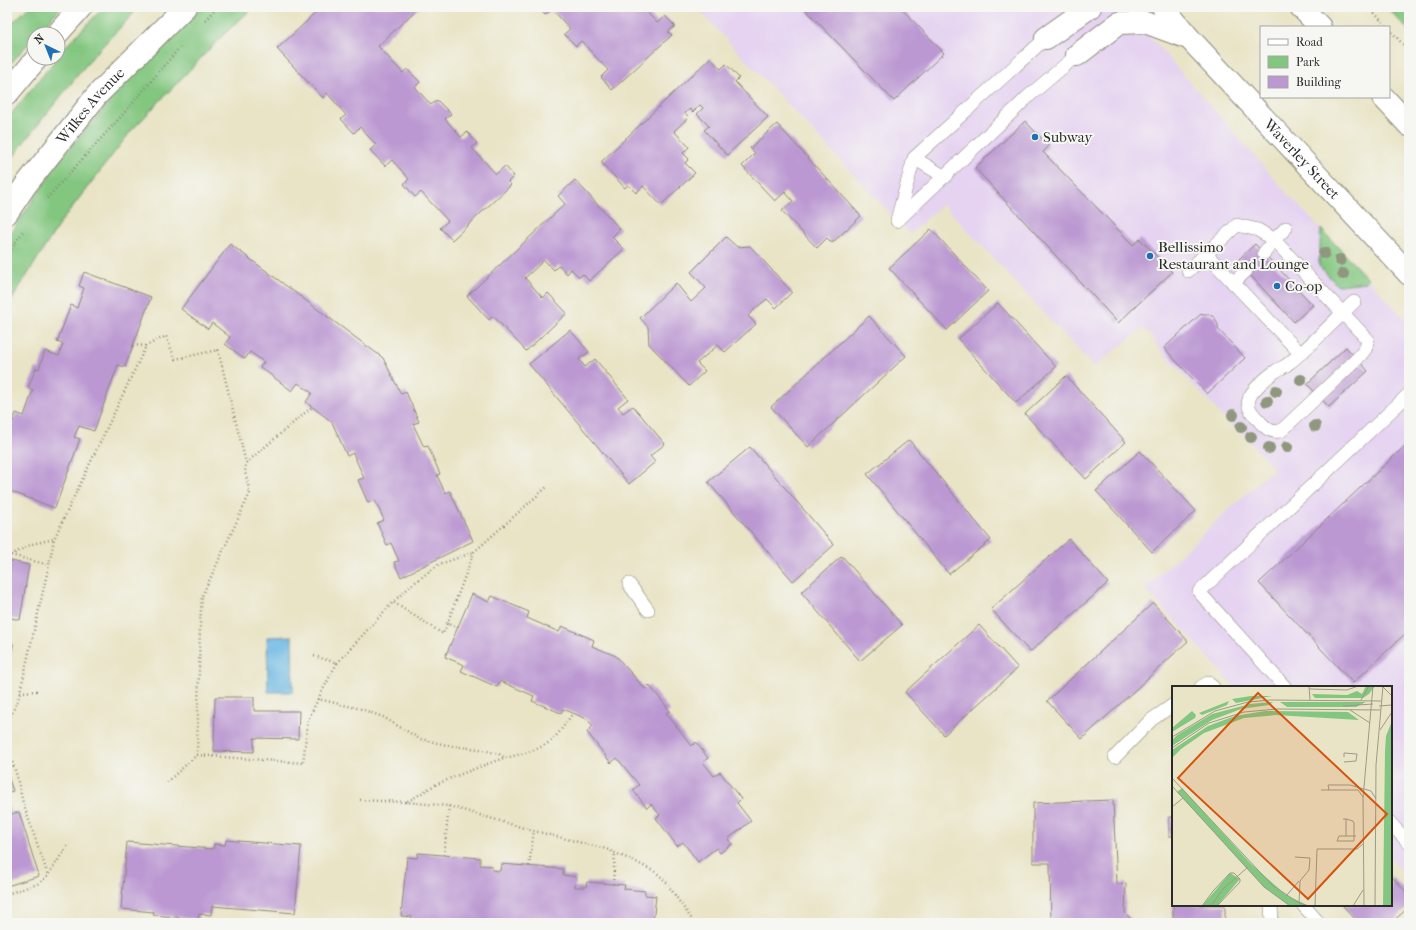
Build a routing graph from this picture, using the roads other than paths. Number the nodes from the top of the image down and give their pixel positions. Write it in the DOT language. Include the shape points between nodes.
graph roads {
  1 [pos="81,7"];
  2 [pos="185,7"];
  3 [pos="1064,7"];
  4 [pos="1090,7"];
  5 [pos="1163,7"];
  6 [pos="1301,7"];
  7 [pos="64,26"];
  8 [pos="1319,26"];
  9 [pos="1046,38"];
  10 [pos="1190,39"];
  11 [pos="1077,56"];
  12 [pos="30,66"];
  13 [pos="7,94"];
  14 [pos="1384,98"];
  15 [pos="1409,126"];
  16 [pos="914,158"];
  17 [pos="945,177"];
  18 [pos="7,213"];
  19 [pos="1286,228"];
  20 [pos="1274,240"];
  21 [pos="1206,254"];
  22 [pos="1264,254"];
  23 [pos="1188,271"];
  24 [pos="1246,271"];
  25 [pos="1409,274"];
  26 [pos="1233,283"];
  27 [pos="1354,302"];
  28 [pos="1342,313"];
  29 [pos="1300,353"];
  30 [pos="1409,394"];
  31 [pos="629,584"];
  32 [pos="648,610"];
  33 [pos="1202,686"];
  34 [pos="1212,686"];
  35 [pos="1284,686"];
  36 [pos="1172,706"];
  37 [pos="1115,757"];
  38 [pos="1392,825"];
  39 [pos="1409,843"];
  40 [pos="1271,906"];
  41 [pos="1304,906"];
  42 [pos="1272,923"];
  43 [pos="1319,923"];
  1 -- 7 [label="main road"];
  2 -- 18 [label="main road, Wilkes Avenue" via="97,95 25,186"];
  3 -- 9 [label="main road"];
  4 -- 9 [label="main road"];
  5 -- 10 [label="main road, Waverley Street"];
  6 -- 8 [label="main road"];
  9 -- 16 [label="lane"];
  10 -- 11 [label="main road" via="1145,22 1119,23"];
  10 -- 25 [label="main road, Waverley Street"];
  11 -- 17 [label="lane" via="1030,96"];
  12 -- 13 [label="main road"];
  14 -- 15 [label="main road"];
  16 -- 17 [label="lane"];
  16 -- 17 [label="lane" via="897,221"];
  19 -- 20 [label="lane"];
  20 -- 21 [label="lane" via="1258,230 1237,225"];
  20 -- 22 [label="lane"];
  20 -- 28 [label="lane"];
  21 -- 23 [label="lane"];
  21 -- 26 [label="lane"];
  24 -- 26 [label="lane"];
  26 -- 29 [label="lane"];
  27 -- 28 [label="lane"];
  28 -- 29 [label="lane"];
  28 -- 29 [label="lane" via="1368,340 1365,350 1281,431 1275,433 1252,413 1248,400 1265,379"];
  30 -- 35 [label="lane" via="1199,592"];
  31 -- 32 [label="lane"];
  33 -- 34 [label="lane" via="1208,682"];
  36 -- 37 [label="lane" via="1151,720"];
  38 -- 39 [label="lane"];
  40 -- 42 [label="lane"];
  41 -- 43 [label="lane"];
}
